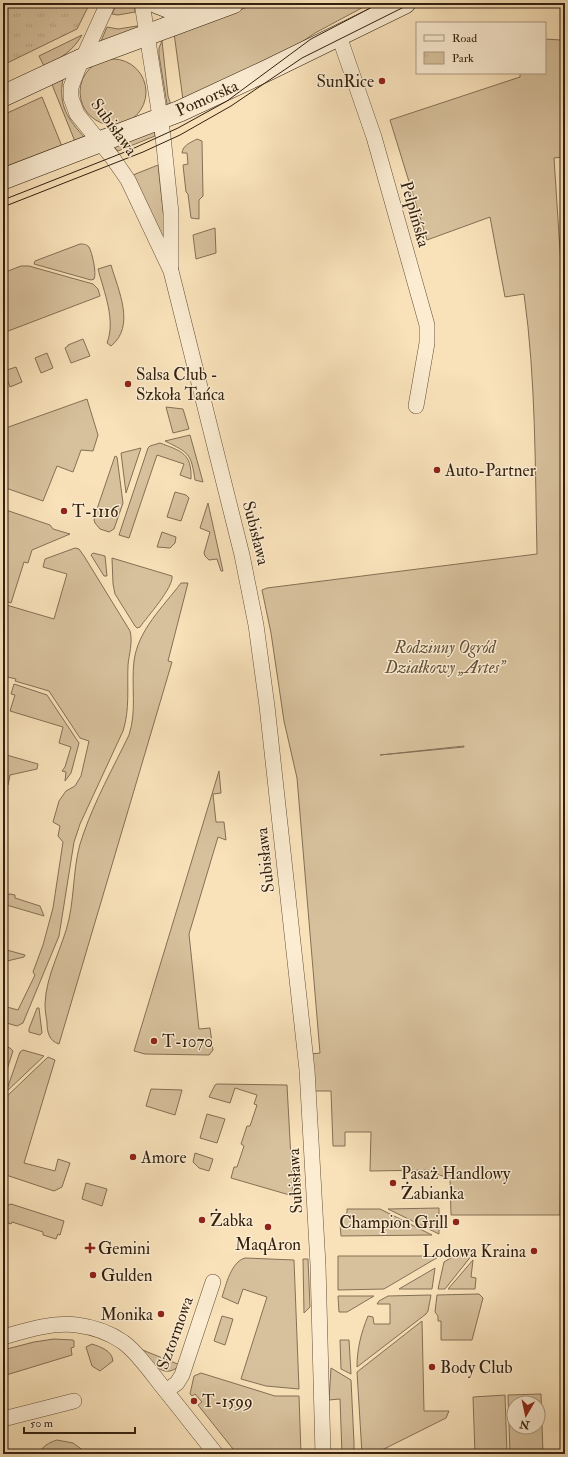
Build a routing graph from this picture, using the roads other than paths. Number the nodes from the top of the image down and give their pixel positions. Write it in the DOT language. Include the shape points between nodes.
graph roads {
  1 [pos="108,3"];
  2 [pos="142,3"];
  3 [pos="157,3"];
  4 [pos="233,3"];
  5 [pos="405,3"];
  6 [pos="193,17"];
  7 [pos="147,34"];
  8 [pos="339,36"];
  9 [pos="82,59"];
  10 [pos="3,96"];
  11 [pos="160,118"];
  12 [pos="100,142"];
  13 [pos="3,180"];
  14 [pos="171,271"];
  15 [pos="416,406"];
  16 [pos="213,1282"];
  17 [pos="3,1337"];
  18 [pos="166,1391"];
  19 [pos="74,1400"];
  20 [pos="3,1419"];
  21 [pos="216,1454"];
  22 [pos="323,1454"];
  1 -- 9 [label="street, Subisława"];
  2 -- 7 [label="street, Subisława"];
  3 -- 6 [label="main road"];
  4 -- 6 [label="main road"];
  5 -- 8 [label="main road, Pomorska"];
  6 -- 7 [label="main road"];
  7 -- 9 [label="main road"];
  7 -- 11 [label="street, Subisława"];
  8 -- 11 [label="main road, Pomorska"];
  8 -- 15 [label="street, Pelplińska" via="374,137 427,325 426,348"];
  9 -- 10 [label="main road"];
  9 -- 12 [label="street, Subisława" via="71,87 71,98 77,114"];
  11 -- 12 [label="main road, Pomorska"];
  11 -- 14 [label="street, Subisława" via="171,213"];
  12 -- 13 [label="main road, Pomorska"];
  12 -- 14 [label="street, Subisława" via="128,180"];
  14 -- 22 [label="street, Subisława" via="248,579 267,706 307,1070 318,1265"];
  16 -- 18 [label="street, Sztormowa" via="182,1375 177,1383"];
  17 -- 18 [label="street, Sztormowa" via="32,1328 54,1325 77,1325 102,1331 131,1349"];
  18 -- 21 [label="street, Sztormowa"];
  19 -- 20 [label="street"];
}
